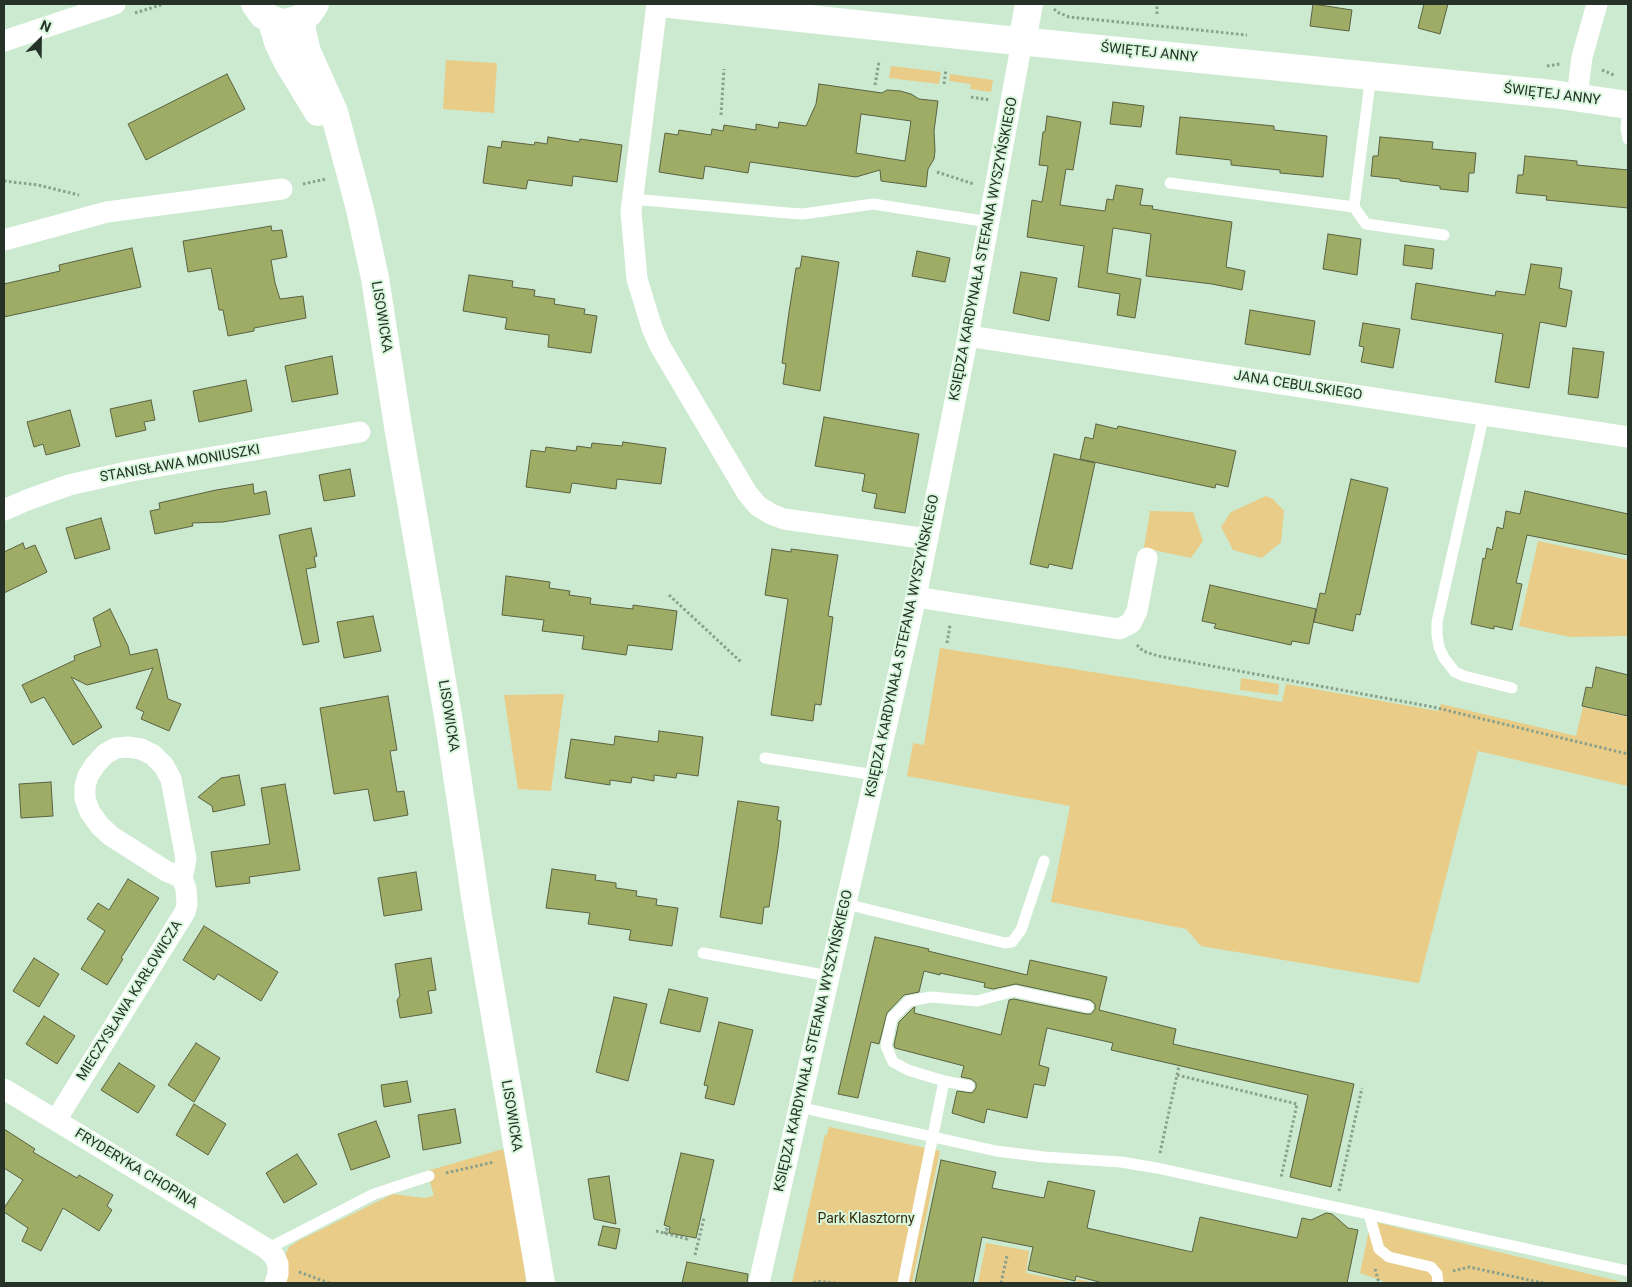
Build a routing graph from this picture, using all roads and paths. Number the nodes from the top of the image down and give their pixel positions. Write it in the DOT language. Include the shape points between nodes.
graph roads {
  1 [pos="115,4"];
  2 [pos="657,4"];
  3 [pos="670,4"];
  4 [pos="1029,4"];
  5 [pos="1157,4"];
  6 [pos="1597,4"];
  7 [pos="308,11"];
  8 [pos="263,12"];
  9 [pos="1157,14"];
  10 [pos="4,41"];
  11 [pos="1022,41"];
  12 [pos="878,62"];
  13 [pos="1599,68"];
  14 [pos="724,69"];
  15 [pos="946,70"];
  16 [pos="1371,75"];
  17 [pos="1617,77"];
  18 [pos="944,84"];
  19 [pos="875,85"];
  20 [pos="971,97"];
  21 [pos="1577,97"];
  22 [pos="992,100"];
  23 [pos="1628,106"];
  24 [pos="721,115"];
  25 [pos="1628,139"];
  26 [pos="345,156"];
  27 [pos="937,172"];
  28 [pos="4,181"];
  29 [pos="1170,183"];
  30 [pos="979,185"];
  31 [pos="282,188"];
  32 [pos="632,199"];
  33 [pos="1354,207"];
  34 [pos="120,210"];
  35 [pos="989,222"];
  36 [pos="1444,235"];
  37 [pos="4,240"];
  38 [pos="968,336"];
  39 [pos="1484,414"];
  40 [pos="360,432"];
  41 [pos="1628,437"];
  42 [pos="4,510"];
  43 [pos="928,539"];
  44 [pos="1147,558"];
  45 [pos="669,595"];
  46 [pos="916,597"];
  47 [pos="1118,629"];
  48 [pos="741,662"];
  49 [pos="1512,688"];
  50 [pos="1628,754"];
  51 [pos="765,758"];
  52 [pos="875,775"];
  53 [pos="1044,860"];
  54 [pos="182,878"];
  55 [pos="846,904"];
  56 [pos="703,953"];
  57 [pos="830,976"];
  58 [pos="1088,1007"];
  59 [pos="1179,1066"];
  60 [pos="1177,1075"];
  61 [pos="944,1081"];
  62 [pos="969,1086"];
  63 [pos="1362,1088"];
  64 [pos="4,1089"];
  65 [pos="799,1107"];
  66 [pos="56,1120"];
  67 [pos="933,1137"];
  68 [pos="518,1156"];
  69 [pos="1157,1168"];
  70 [pos="429,1176"];
  71 [pos="1278,1194"];
  72 [pos="1335,1206"];
  73 [pos="1369,1214"];
  74 [pos="704,1218"];
  75 [pos="656,1231"];
  76 [pos="670,1231"];
  77 [pos="665,1234"];
  78 [pos="688,1236"];
  79 [pos="695,1254"];
  80 [pos="1007,1256"];
  81 [pos="273,1266"];
  82 [pos="1628,1271"];
  83 [pos="1437,1279"];
  84 [pos="542,1282"];
  85 [pos="329,1283"];
  86 [pos="759,1283"];
  87 [pos="814,1283"];
  88 [pos="835,1283"];
  89 [pos="903,1283"];
  90 [pos="1001,1283"];
  91 [pos="1543,1283"];
  1 -- 10 [label="street"];
  2 -- 32 [label="street"];
  3 -- 11 [label="main road, ŚWIĘTEJ ANNY"];
  4 -- 11 [label="main road, KSIĘDZA KARDYNAŁA STEFANA WYSZYŃSKIEGO"];
  5 -- 9 [label="path"];
  6 -- 21 [label="street" via="1582,57"];
  7 -- 8 [label="main road" via="286,22 279,22"];
  7 -- 26 [label="main road, LISOWICKA" via="302,31 307,52 334,112"];
  8 -- 26 [label="main road, LISOWICKA" via="287,62"];
  11 -- 16 [label="main road, ŚWIĘTEJ ANNY"];
  11 -- 35 [label="street, KSIĘDZA KARDYNAŁA STEFANA WYSZYŃSKIEGO"];
  12 -- 19 [label="path"];
  13 -- 17 [label="path"];
  14 -- 24 [label="path"];
  15 -- 18 [label="path"];
  16 -- 21 [label="main road, ŚWIĘTEJ ANNY"];
  16 -- 33 [label="lane"];
  20 -- 22 [label="path"];
  21 -- 23 [label="main road, ŚWIĘTEJ ANNY"];
  23 -- 25 [label="lane"];
  26 -- 68 [label="main road, LISOWICKA" via="375,278"];
  27 -- 30 [label="path"];
  28 -- 34 [label="path" via="77,194"];
  29 -- 33 [label="lane"];
  31 -- 34 [label="street"];
  32 -- 35 [label="lane" via="803,214 872,204"];
  32 -- 43 [label="street" via="637,279 652,328 746,493 758,506 784,519"];
  33 -- 36 [label="lane" via="1366,224"];
  34 -- 37 [label="street"];
  35 -- 38 [label="street, KSIĘDZA KARDYNAŁA STEFANA WYSZYŃSKIEGO"];
  38 -- 39 [label="street, JANA CEBULSKIEGO"];
  38 -- 43 [label="street, KSIĘDZA KARDYNAŁA STEFANA WYSZYŃSKIEGO"];
  39 -- 41 [label="street, JANA CEBULSKIEGO"];
  39 -- 49 [label="lane" via="1437,622 1437,635 1439,648 1455,672"];
  40 -- 42 [label="street, STANISŁAWA MONIUSZKI" via="131,471 69,485"];
  43 -- 46 [label="street, KSIĘDZA KARDYNAŁA STEFANA WYSZYŃSKIEGO"];
  44 -- 47 [label="street" via="1137,611 1131,623"];
  45 -- 48 [label="path"];
  46 -- 47 [label="street"];
  46 -- 52 [label="street, KSIĘDZA KARDYNAŁA STEFANA WYSZYŃSKIEGO"];
  47 -- 50 [label="path" via="1143,651 1158,656 1433,707"];
  51 -- 52 [label="lane"];
  52 -- 55 [label="street, KSIĘDZA KARDYNAŁA STEFANA WYSZYŃSKIEGO"];
  53 -- 55 [label="lane" via="1021,930 1012,942 1005,943"];
  54 -- 54 [label="street, MIECZYSŁAWA KARŁOWICZA" via="186,859 171,779 164,766 153,755 128,746 105,754 88,776 85,786 90,812 111,836"];
  54 -- 66 [label="street, MIECZYSŁAWA KARŁOWICZA" via="188,896 185,912"];
  55 -- 57 [label="street, KSIĘDZA KARDYNAŁA STEFANA WYSZYŃSKIEGO"];
  56 -- 57 [label="lane"];
  57 -- 65 [label="street, KSIĘDZA KARDYNAŁA STEFANA WYSZYŃSKIEGO"];
  58 -- 61 [label="lane" via="1014,991 977,1001 931,997 908,1001 892,1018 886,1046 893,1062"];
  59 -- 60 [label="path"];
  60 -- 69 [label="path"];
  60 -- 71 [label="path" via="1297,1104"];
  61 -- 62 [label="lane"];
  61 -- 67 [label="lane"];
  63 -- 72 [label="path"];
  64 -- 66 [label="street, FRYDERYKA CHOPINA"];
  65 -- 67 [label="lane"];
  65 -- 86 [label="street, KSIĘDZA KARDYNAŁA STEFANA WYSZYŃSKIEGO"];
  66 -- 81 [label="street, FRYDERYKA CHOPINA"];
  67 -- 69 [label="lane" via="1021,1155 1121,1162"];
  67 -- 89 [label="lane"];
  68 -- 70 [label="path"];
  68 -- 84 [label="main road, LISOWICKA"];
  69 -- 71 [label="lane"];
  70 -- 81 [label="lane" via="374,1194"];
  71 -- 72 [label="lane"];
  72 -- 73 [label="lane"];
  73 -- 82 [label="lane"];
  73 -- 83 [label="lane" via="1379,1250 1389,1257 1431,1267"];
  74 -- 79 [label="path"];
  75 -- 77 [label="path"];
  76 -- 77 [label="path" via="666,1230"];
  77 -- 78 [label="path" via="687,1239"];
  80 -- 90 [label="path"];
  81 -- 85 [label="path"];
  83 -- 91 [label="path" via="1469,1267"];
  87 -- 88 [label="path"];
}
